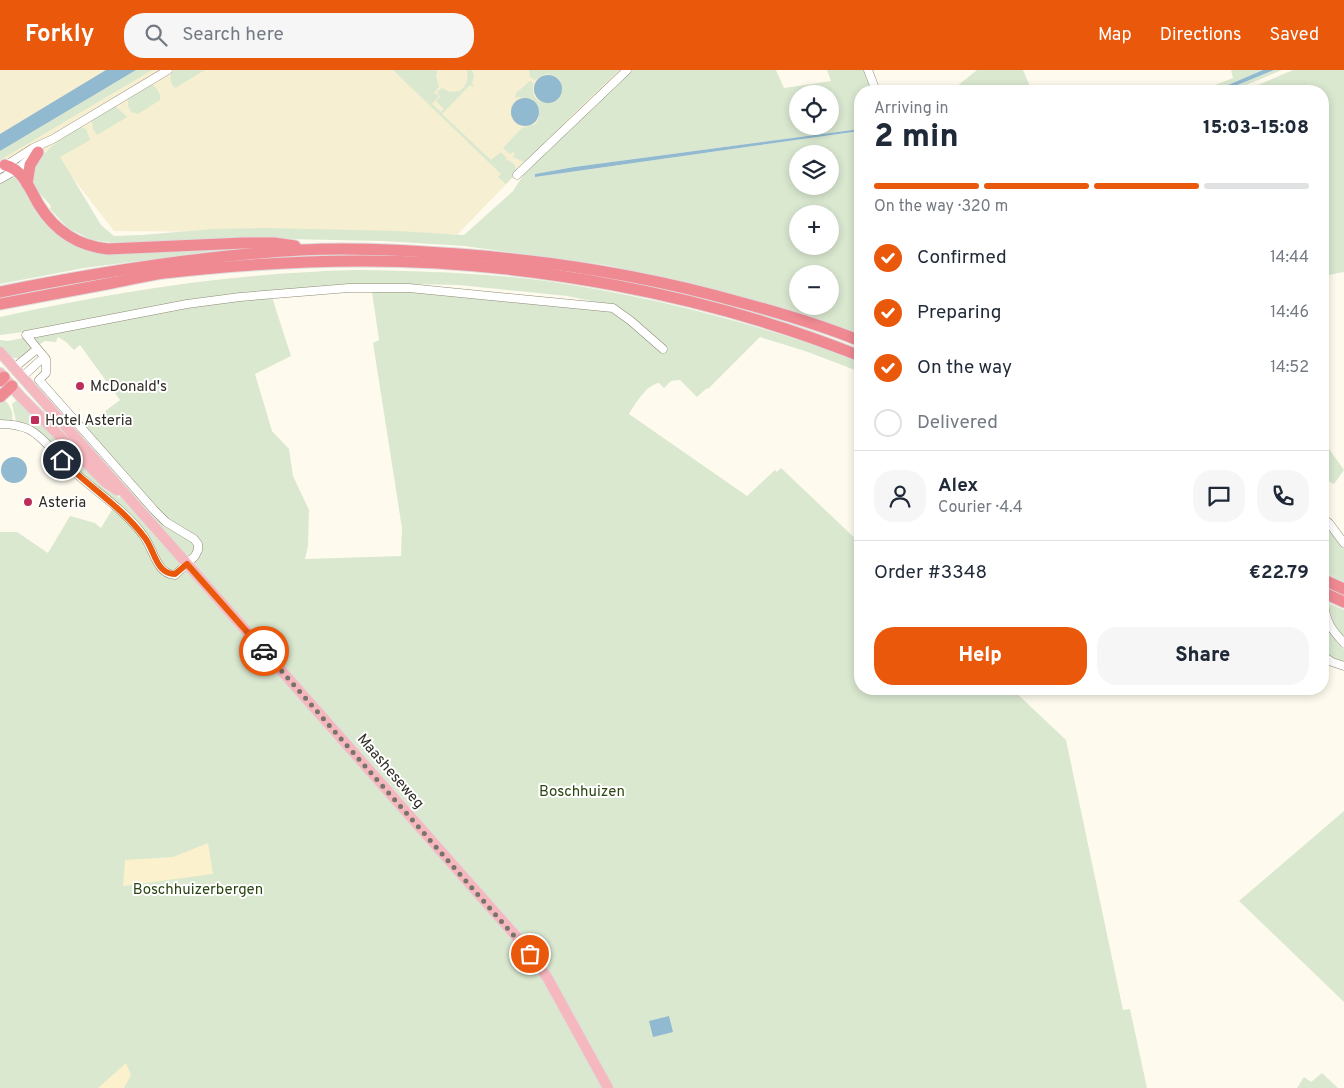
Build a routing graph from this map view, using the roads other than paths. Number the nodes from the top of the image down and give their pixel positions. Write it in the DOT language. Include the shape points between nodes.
graph roads {
  1 [pos="168,70"];
  2 [pos="626,70"];
  3 [pos="868,70"];
  4 [pos="874,85"];
  5 [pos="53,139"];
  6 [pos="38,152"];
  7 [pos="7,168"];
  8 [pos="517,174"];
  9 [pos="0,179"];
  10 [pos="27,184"];
  11 [pos="322,249"];
  12 [pos="0,292"];
  13 [pos="0,304"];
  14 [pos="854,339"];
  15 [pos="37,348"];
  16 [pos="663,350"];
  17 [pos="0,352"];
  18 [pos="854,354"];
  19 [pos="44,357"];
  20 [pos="14,368"];
  21 [pos="22,377"];
  22 [pos="4,379"];
  23 [pos="0,397"];
  24 [pos="0,424"];
  25 [pos="124,494"];
  26 [pos="1329,522"];
  27 [pos="1344,543"];
  28 [pos="187,564"];
  29 [pos="1329,582"];
  30 [pos="1344,589"];
  31 [pos="1329,599"];
  32 [pos="1344,602"];
  33 [pos="1329,624"];
  34 [pos="1344,643"];
  35 [pos="1329,660"];
  36 [pos="1344,666"];
  37 [pos="608,1088"];
  1 -- 5 [label="street"];
  2 -- 8 [label="street"];
  3 -- 4 [label="street"];
  5 -- 6 [label="street"];
  5 -- 7 [label="street" via="33,148"];
  6 -- 7 [label="street"];
  6 -- 10 [label="highway" via="30,165"];
  7 -- 9 [label="street"];
  7 -- 10 [label="highway"];
  10 -- 11 [label="highway" via="55,225 75,240 98,248 274,243"];
  11 -- 12 [label="highway" via="195,259 87,274"];
  11 -- 14 [label="highway" via="495,256 616,273 683,286 785,314"];
  13 -- 18 [label="highway" via="162,274 208,269 296,262 445,265 540,273 610,284 777,326"];
  15 -- 16 [label="street" via="26,335 187,304 288,292 409,288 613,308"];
  15 -- 19 [label="street"];
  15 -- 20 [label="street"];
  17 -- 20 [label="main road, Maasheseweg"];
  19 -- 21 [label="street"];
  19 -- 28 [label="street" via="46,374 39,380 154,510 198,544 198,553"];
  20 -- 21 [label="main road, Maasheseweg"];
  20 -- 22 [label="main road"];
  21 -- 22 [label="main road"];
  21 -- 25 [label="main road, Maasheseweg"];
  22 -- 23 [label="highway"];
  22 -- 25 [label="main road, Maasheseweg" via="105,482"];
  24 -- 28 [label="street" via="14,424 31,431 109,500 137,527 165,573 175,574"];
  25 -- 28 [label="main road, Maasheseweg"];
  26 -- 27 [label="street"];
  28 -- 37 [label="main road, Maasheseweg" via="522,943 550,984"];
  29 -- 30 [label="highway"];
  31 -- 32 [label="highway"];
  33 -- 34 [label="street"];
  35 -- 36 [label="street"];
}
